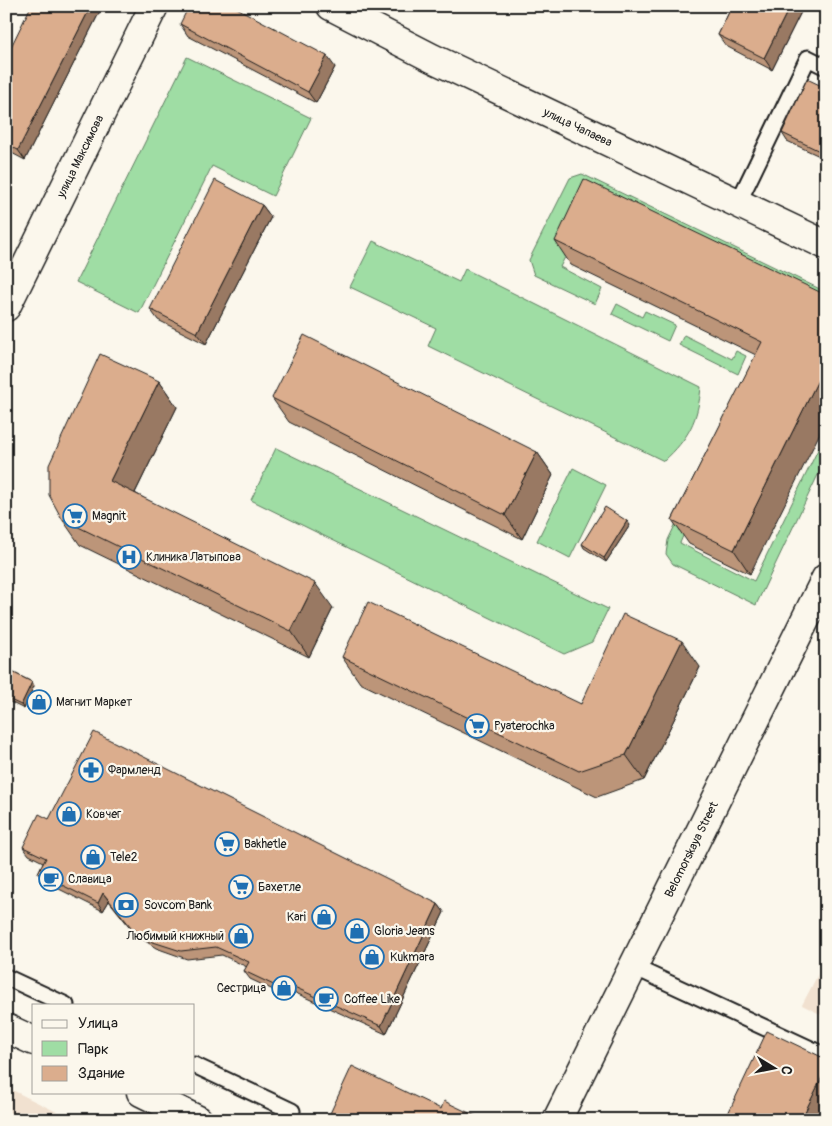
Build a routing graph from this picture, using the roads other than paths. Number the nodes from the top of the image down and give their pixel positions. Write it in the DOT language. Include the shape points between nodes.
graph roads {
  1 [pos="154,6"];
  2 [pos="331,6"];
  3 [pos="826,67"];
  4 [pos="738,203"];
  5 [pos="826,245"];
  6 [pos="6,307"];
  7 [pos="825,583"];
  8 [pos="634,967"];
  9 [pos="6,977"];
  10 [pos="64,1004"];
  11 [pos="6,1028"];
  12 [pos="32,1040"];
  13 [pos="826,1056"];
  14 [pos="195,1065"];
  15 [pos="145,1094"];
  16 [pos="198,1120"];
  17 [pos="288,1120"];
  18 [pos="557,1120"];
  1 -- 6 [label="main road, улица Максимова"];
  2 -- 4 [label="main road, улица Чапаева" via="432,58"];
  3 -- 4 [label="lane" via="808,58"];
  4 -- 5 [label="main road, улица Чапаева"];
  7 -- 8 [label="main road, Belomorskaya Street"];
  8 -- 13 [label="lane"];
  8 -- 18 [label="main road, Belomorskaya Street"];
  9 -- 10 [label="lane"];
  11 -- 12 [label="main road"];
  14 -- 17 [label="lane" via="292,1111"];
  15 -- 16 [label="main road"];
}
